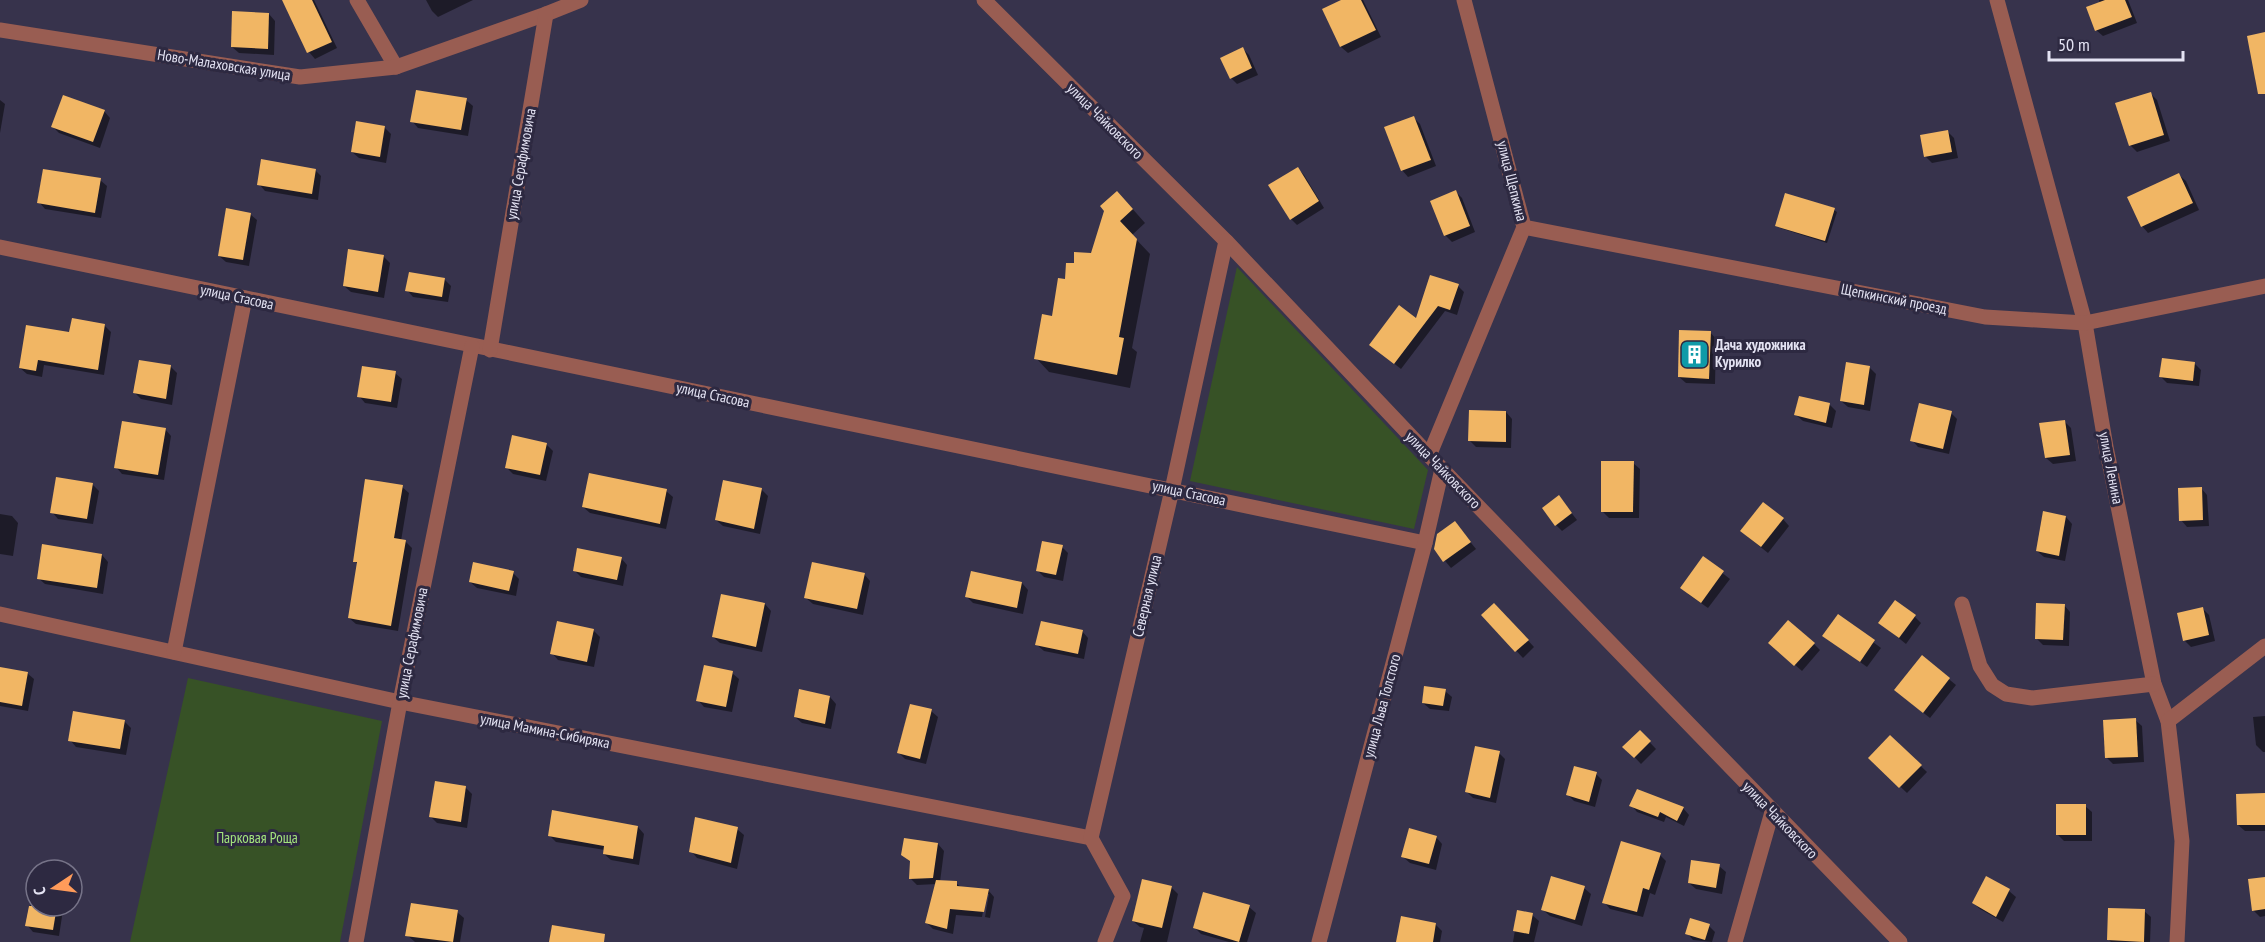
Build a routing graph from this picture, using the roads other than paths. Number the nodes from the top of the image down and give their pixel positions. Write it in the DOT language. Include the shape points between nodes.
graph roads {
  1 [pos="357,0"];
  2 [pos="580,0"];
  3 [pos="984,0"];
  4 [pos="1464,0"];
  5 [pos="1997,0"];
  6 [pos="546,14"];
  7 [pos="0,30"];
  8 [pos="396,67"];
  9 [pos="1524,226"];
  10 [pos="1226,241"];
  11 [pos="0,248"];
  12 [pos="2265,286"];
  13 [pos="245,298"];
  14 [pos="2085,323"];
  15 [pos="472,346"];
  16 [pos="490,350"];
  17 [pos="1429,456"];
  18 [pos="1442,469"];
  19 [pos="1172,490"];
  20 [pos="1425,543"];
  21 [pos="1962,604"];
  22 [pos="0,614"];
  23 [pos="2265,646"];
  24 [pos="174,652"];
  25 [pos="2154,684"];
  26 [pos="400,702"];
  27 [pos="2168,721"];
  28 [pos="1772,812"];
  29 [pos="1091,838"];
  30 [pos="356,942"];
  31 [pos="1105,942"];
  32 [pos="1319,942"];
  33 [pos="1735,942"];
  34 [pos="1900,942"];
  35 [pos="2177,942"];
  1 -- 8 [label="street"];
  2 -- 6 [label="street, Ново-Малаховская улица"];
  3 -- 10 [label="street, улица Чайковского"];
  4 -- 9 [label="street, улица Щепкина"];
  5 -- 14 [label="street, улица Ленина"];
  6 -- 8 [label="street, Ново-Малаховская улица"];
  6 -- 16 [label="street, улица Серафимовича"];
  7 -- 8 [label="street, Ново-Малаховская улица" via="300,77"];
  9 -- 14 [label="street, Щепкинский проезд" via="1985,317"];
  9 -- 17 [label="street, улица Щепкина"];
  10 -- 17 [label="street, улица Чайковского"];
  10 -- 19 [label="street, Северная улица"];
  11 -- 13 [label="street, улица Стасова"];
  12 -- 14 [label="street, Щепкинский проезд"];
  13 -- 15 [label="street, улица Стасова"];
  13 -- 24 [label="street"];
  14 -- 25 [label="street, улица Ленина"];
  15 -- 16 [label="street, улица Стасова"];
  15 -- 26 [label="street, улица Серафимовича"];
  16 -- 19 [label="street, улица Стасова"];
  17 -- 18 [label="street, улица Чайковского"];
  18 -- 20 [label="street, улица Льва Толстого"];
  18 -- 28 [label="street, улица Чайковского"];
  19 -- 20 [label="street, улица Стасова"];
  19 -- 29 [label="street, Северная улица"];
  20 -- 32 [label="street, улица Льва Толстого"];
  21 -- 25 [label="street" via="1980,666 1992,685 2006,694 2032,698"];
  22 -- 24 [label="street, улица Мамина-Сибиряка"];
  23 -- 27 [label="street"];
  24 -- 26 [label="street, улица Мамина-Сибиряка"];
  25 -- 27 [label="street, улица Ленина"];
  26 -- 29 [label="street, улица Мамина-Сибиряка"];
  26 -- 30 [label="street, улица Серафимовича"];
  27 -- 35 [label="street, улица Ленина" via="2181,841"];
  28 -- 33 [label="street"];
  28 -- 34 [label="street, улица Чайковского"];
  29 -- 31 [label="street" via="1123,896"];
}
